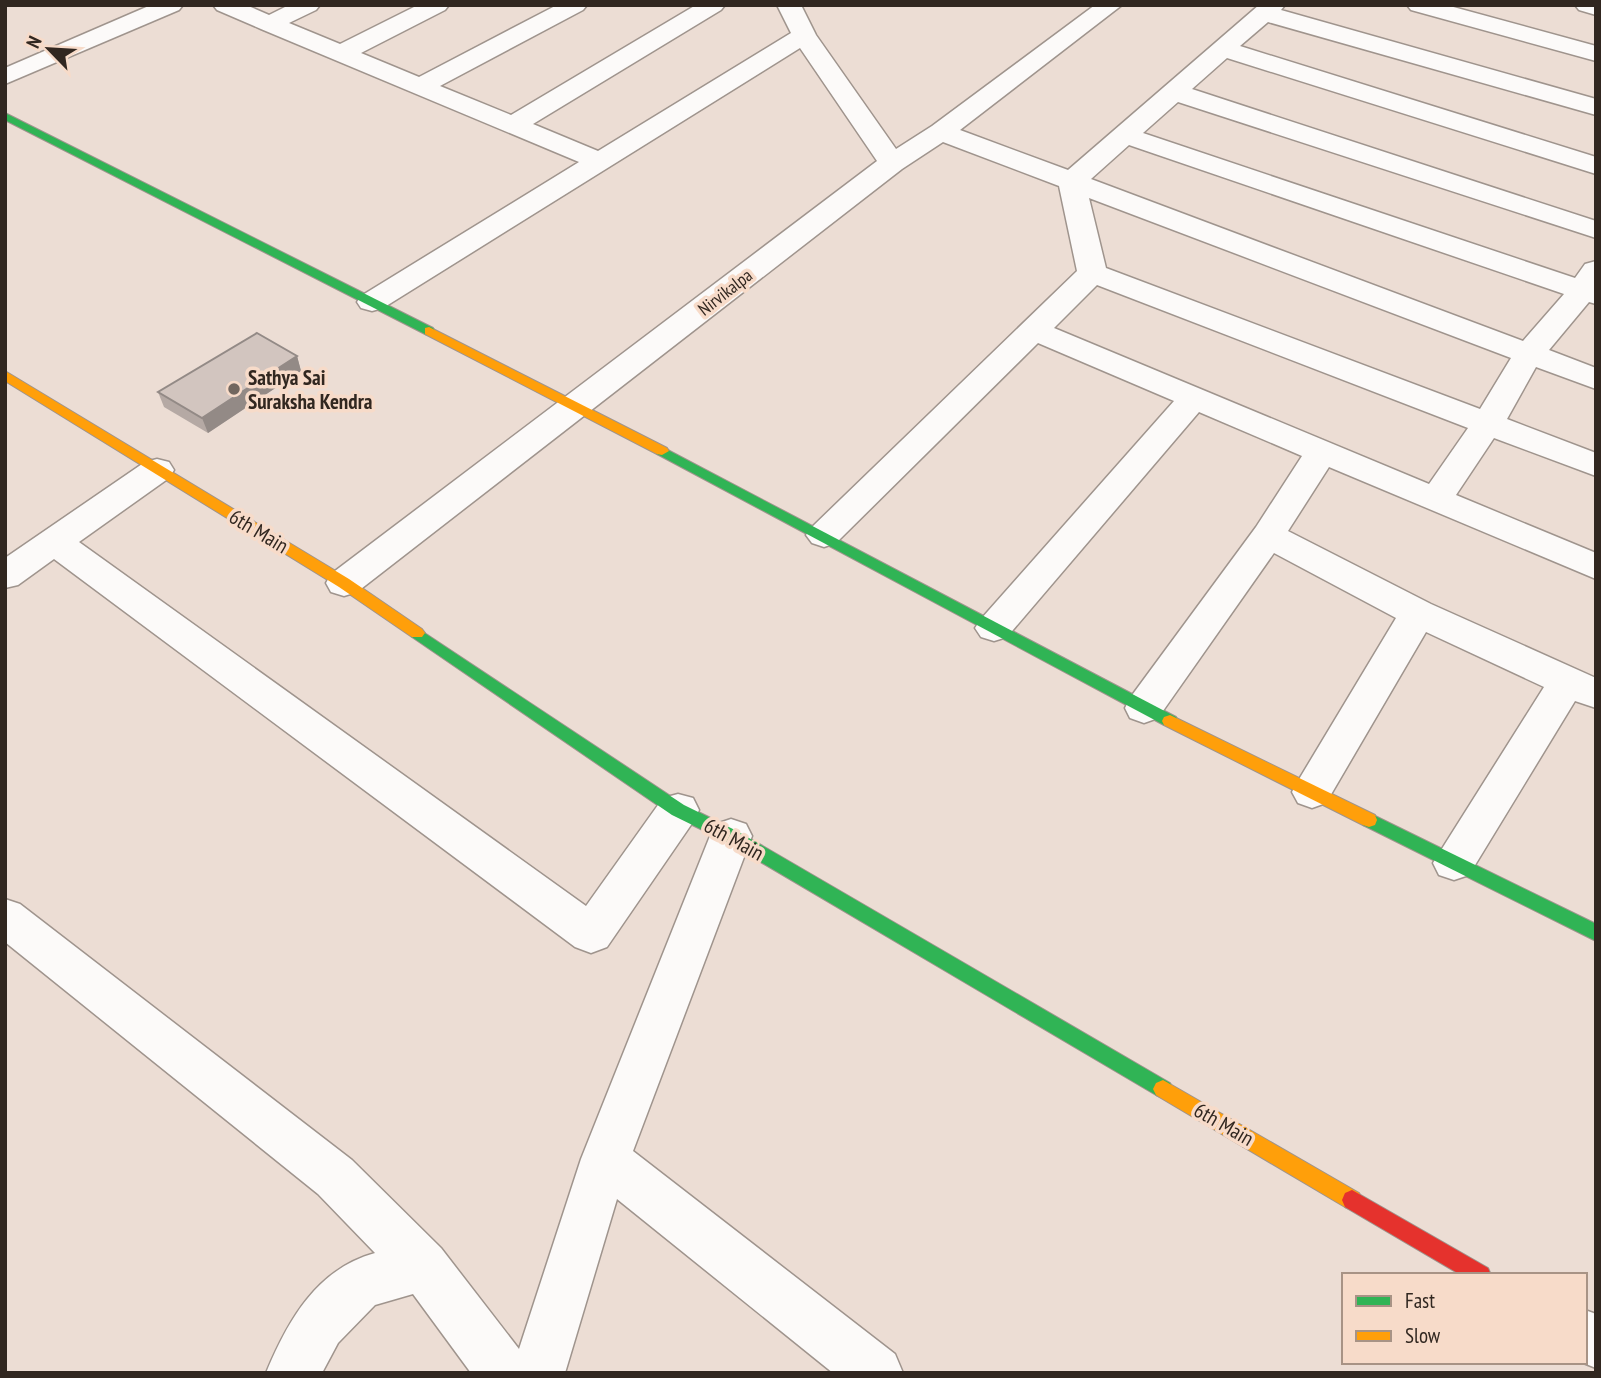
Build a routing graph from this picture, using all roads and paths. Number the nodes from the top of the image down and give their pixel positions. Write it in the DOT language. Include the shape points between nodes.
graph roads {
  1 [pos="171,5"];
  2 [pos="225,5"];
  3 [pos="308,5"];
  4 [pos="437,5"];
  5 [pos="575,5"];
  6 [pos="713,5"];
  7 [pos="789,5"];
  8 [pos="1110,5"];
  9 [pos="1419,5"];
  10 [pos="1587,5"];
  11 [pos="1596,8"];
  12 [pos="1268,9"];
  13 [pos="269,23"];
  14 [pos="804,35"];
  15 [pos="1223,49"];
  16 [pos="341,53"];
  17 [pos="1596,54"];
  18 [pos="5,77"];
  19 [pos="420,86"];
  20 [pos="1174,92"];
  21 [pos="1596,107"];
  22 [pos="5,116"];
  23 [pos="513,125"];
  24 [pos="941,132"];
  25 [pos="1124,135"];
  26 [pos="599,161"];
  27 [pos="892,163"];
  28 [pos="1596,166"];
  29 [pos="1072,181"];
  30 [pos="1596,230"];
  31 [pos="1092,273"];
  32 [pos="1591,285"];
  33 [pos="372,302"];
  34 [pos="1035,331"];
  35 [pos="1528,355"];
  36 [pos="5,375"];
  37 [pos="1596,379"];
  38 [pos="1193,399"];
  39 [pos="578,406"];
  40 [pos="1488,423"];
  41 [pos="1322,452"];
  42 [pos="1596,465"];
  43 [pos="157,470"];
  44 [pos="1435,500"];
  45 [pos="824,535"];
  46 [pos="1268,535"];
  47 [pos="55,542"];
  48 [pos="1596,567"];
  49 [pos="5,576"];
  50 [pos="344,583"];
  51 [pos="1418,613"];
  52 [pos="994,628"];
  53 [pos="1582,688"];
  54 [pos="1144,708"];
  55 [pos="1312,792"];
  56 [pos="678,810"];
  57 [pos="731,836"];
  58 [pos="1454,863"];
  59 [pos="5,917"];
  60 [pos="1596,933"];
  61 [pos="605,1160"];
  62 [pos="423,1266"];
  63 [pos="1478,1273"];
  64 [pos="293,1373"];
  65 [pos="503,1373"];
  66 [pos="538,1373"];
  67 [pos="876,1373"];
  1 -- 18 [label="street"];
  2 -- 13 [label="street"];
  3 -- 13 [label="street"];
  4 -- 16 [label="street"];
  5 -- 19 [label="street"];
  6 -- 23 [label="street"];
  7 -- 14 [label="street"];
  8 -- 24 [label="street, Nirvikalpa"];
  9 -- 17 [label="street"];
  10 -- 11 [label="street"];
  12 -- 15 [label="street"];
  12 -- 21 [label="street"];
  13 -- 16 [label="street"];
  14 -- 26 [label="street"];
  14 -- 27 [label="street"];
  15 -- 20 [label="street"];
  15 -- 28 [label="street"];
  16 -- 19 [label="street"];
  19 -- 23 [label="street"];
  20 -- 25 [label="street"];
  20 -- 30 [label="street"];
  22 -- 33 [label="street"];
  23 -- 26 [label="street"];
  24 -- 27 [label="street, Nirvikalpa"];
  24 -- 29 [label="street"];
  25 -- 29 [label="street"];
  25 -- 32 [label="street"];
  26 -- 33 [label="street"];
  27 -- 39 [label="street, Nirvikalpa"];
  29 -- 31 [label="street"];
  29 -- 35 [label="street"];
  31 -- 34 [label="street"];
  31 -- 40 [label="street"];
  32 -- 35 [label="street"];
  33 -- 39 [label="street"];
  34 -- 38 [label="street"];
  34 -- 45 [label="street"];
  35 -- 37 [label="street"];
  35 -- 40 [label="street"];
  36 -- 43 [label="street, 6th Main"];
  38 -- 41 [label="street"];
  38 -- 52 [label="street"];
  39 -- 45 [label="street"];
  39 -- 50 [label="street, Nirvikalpa"];
  40 -- 42 [label="street"];
  40 -- 44 [label="street"];
  41 -- 44 [label="street"];
  41 -- 46 [label="street"];
  43 -- 47 [label="street"];
  43 -- 50 [label="street, 6th Main"];
  44 -- 48 [label="street"];
  45 -- 52 [label="street"];
  46 -- 51 [label="street"];
  46 -- 54 [label="street"];
  47 -- 49 [label="street"];
  47 -- 56 [label="street" via="591,934"];
  50 -- 56 [label="street, 6th Main"];
  51 -- 53 [label="street"];
  51 -- 55 [label="street"];
  52 -- 54 [label="street"];
  53 -- 58 [label="street"];
  54 -- 55 [label="street"];
  55 -- 58 [label="street"];
  56 -- 57 [label="street, 6th Main"];
  57 -- 61 [label="street"];
  57 -- 63 [label="street, 6th Main"];
  58 -- 60 [label="street"];
  59 -- 62 [label="street" via="335,1177"];
  61 -- 66 [label="street"];
  61 -- 67 [label="street"];
  62 -- 64 [label="street" via="360,1283 319,1324"];
  62 -- 65 [label="street"];
}
